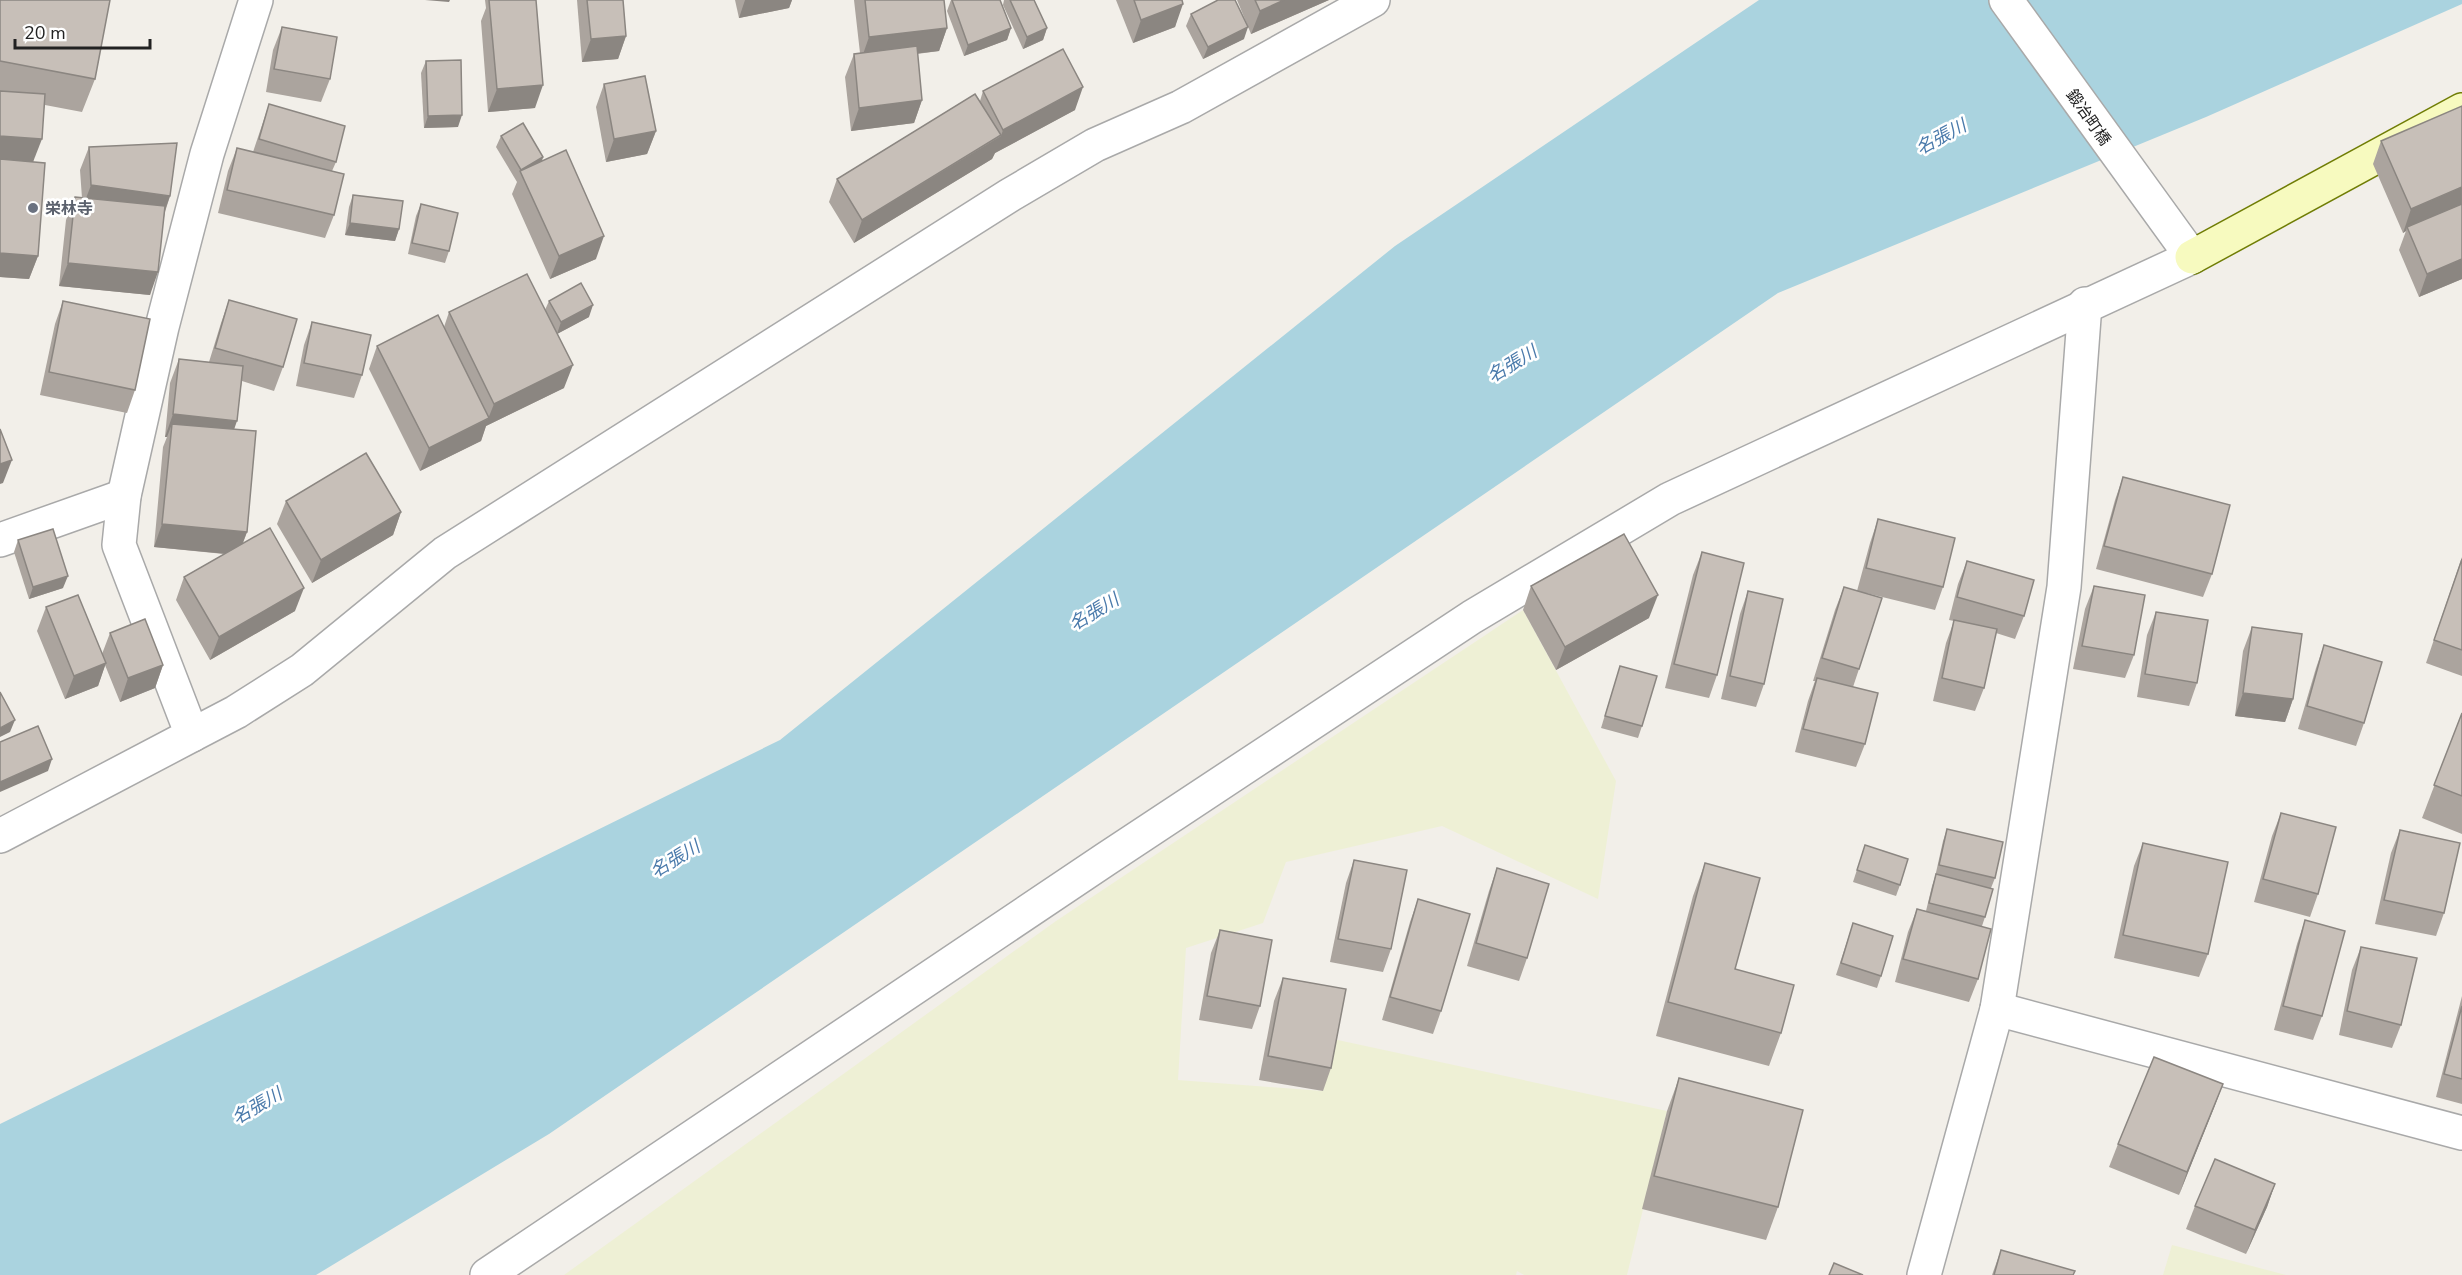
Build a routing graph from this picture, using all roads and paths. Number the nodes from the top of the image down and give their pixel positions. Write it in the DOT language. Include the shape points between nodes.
graph roads {
  1 [pos="256,0"];
  2 [pos="1373,0"];
  3 [pos="2006,0"];
  4 [pos="2462,110"];
  5 [pos="2182,245"];
  6 [pos="2085,304"];
  7 [pos="124,496"];
  8 [pos="0,540"];
  9 [pos="192,735"];
  10 [pos="0,836"];
  11 [pos="1997,1009"];
  12 [pos="2462,1132"];
  13 [pos="487,1275"];
  14 [pos="1924,1275"];
  1 -- 7 [label="street" via="207,154"];
  2 -- 9 [label="street" via="1181,107 1095,145 1010,195 445,554 302,670"];
  3 -- 5 [label="street, 鍛冶町橋"];
  4 -- 5 [label="street"];
  5 -- 6 [label="street"];
  6 -- 11 [label="street" via="2064,587"];
  6 -- 13 [label="street" via="1670,499 1472,616"];
  7 -- 8 [label="street"];
  7 -- 9 [label="street" via="119,545"];
  9 -- 10 [label="street"];
  11 -- 12 [label="street"];
  11 -- 14 [label="street"];
}
